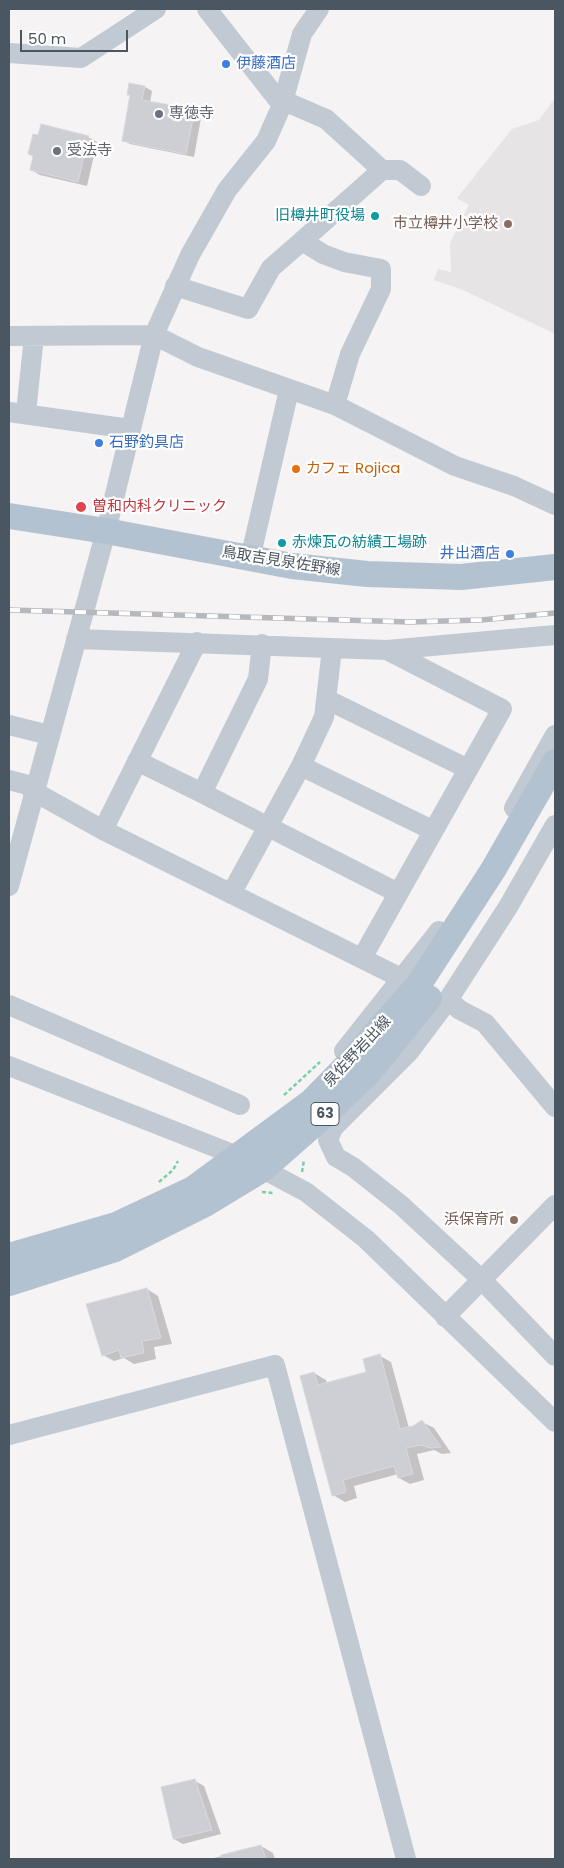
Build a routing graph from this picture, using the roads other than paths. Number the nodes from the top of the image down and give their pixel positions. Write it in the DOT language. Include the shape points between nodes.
graph roads {
  1 [pos="156,9"];
  2 [pos="207,9"];
  3 [pos="319,9"];
  4 [pos="9,53"];
  5 [pos="282,105"];
  6 [pos="382,170"];
  7 [pos="422,186"];
  8 [pos="302,241"];
  9 [pos="175,286"];
  10 [pos="154,335"];
  11 [pos="9,336"];
  12 [pos="34,336"];
  13 [pos="290,390"];
  14 [pos="335,405"];
  15 [pos="17,413"];
  16 [pos="130,429"];
  17 [pos="555,506"];
  18 [pos="9,516"];
  19 [pos="106,531"];
  20 [pos="250,559"];
  21 [pos="555,566"];
  22 [pos="555,634"];
  23 [pos="76,639"];
  24 [pos="197,642"];
  25 [pos="262,644"];
  26 [pos="332,649"];
  27 [pos="387,650"];
  28 [pos="326,700"];
  29 [pos="9,725"];
  30 [pos="49,735"];
  31 [pos="555,735"];
  32 [pos="137,761"];
  33 [pos="555,762"];
  34 [pos="301,766"];
  35 [pos="468,769"];
  36 [pos="9,780"];
  37 [pos="34,791"];
  38 [pos="202,793"];
  39 [pos="555,797"];
  40 [pos="540,822"];
  41 [pos="267,827"];
  42 [pos="103,830"];
  43 [pos="432,830"];
  44 [pos="9,886"];
  45 [pos="398,893"];
  46 [pos="231,894"];
  47 [pos="362,958"];
  48 [pos="403,979"];
  49 [pos="448,1000"];
  50 [pos="9,1005"];
  51 [pos="9,1066"];
  52 [pos="240,1105"];
  53 [pos="289,1105"];
  54 [pos="555,1107"];
  55 [pos="240,1157"];
  56 [pos="263,1169"];
  57 [pos="555,1205"];
  58 [pos="9,1256"];
  59 [pos="481,1279"];
  60 [pos="9,1284"];
  61 [pos="445,1317"];
  62 [pos="555,1356"];
  63 [pos="555,1422"];
  64 [pos="9,1435"];
  65 [pos="406,1859"];
  1 -- 4 [label="street" via="81,58"];
  2 -- 5 [label="street"];
  3 -- 5 [label="street" via="302,34"];
  5 -- 6 [label="street" via="291,104 326,119"];
  5 -- 9 [label="street" via="266,141 227,190"];
  6 -- 7 [label="street" via="400,170"];
  6 -- 8 [label="street"];
  8 -- 9 [label="street" via="271,268 248,309"];
  8 -- 14 [label="street" via="344,262 381,269 381,289 350,354"];
  9 -- 10 [label="street"];
  10 -- 12 [label="street"];
  10 -- 13 [label="street" via="198,357"];
  10 -- 16 [label="street"];
  11 -- 12 [label="street"];
  12 -- 15 [label="street"];
  13 -- 14 [label="street"];
  13 -- 20 [label="street"];
  14 -- 17 [label="street" via="455,466 514,486"];
  15 -- 16 [label="street"];
  16 -- 19 [label="street"];
  18 -- 19 [label="main road, 鳥取吉見泉佐野線"];
  19 -- 20 [label="main road, 鳥取吉見泉佐野線"];
  19 -- 23 [label="street"];
  20 -- 21 [label="main road, 鳥取吉見泉佐野線" via="367,574 461,576"];
  22 -- 27 [label="street"];
  23 -- 24 [label="street"];
  23 -- 30 [label="street"];
  24 -- 25 [label="street"];
  24 -- 32 [label="street"];
  25 -- 26 [label="street"];
  25 -- 38 [label="street" via="258,679"];
  26 -- 27 [label="street"];
  26 -- 28 [label="street"];
  27 -- 35 [label="street" via="502,710"];
  28 -- 34 [label="street" via="324,717"];
  28 -- 35 [label="street"];
  29 -- 30 [label="street"];
  30 -- 37 [label="street"];
  31 -- 48 [label="street" via="472,881 432,943"];
  32 -- 38 [label="street"];
  32 -- 42 [label="street"];
  33 -- 40 [label="main road, 泉佐野岩出線 / 63"];
  34 -- 41 [label="street"];
  34 -- 43 [label="street"];
  35 -- 43 [label="street"];
  36 -- 37 [label="street" via="28,785"];
  37 -- 42 [label="street"];
  37 -- 44 [label="street"];
  38 -- 41 [label="street"];
  39 -- 40 [label="main road, 泉佐野岩出線 / 63"];
  40 -- 49 [label="street" via="508,907"];
  40 -- 53 [label="main road, 泉佐野岩出線 / 63" via="467,912 419,984 353,1059 311,1102"];
  40 -- 56 [label="main road, 泉佐野岩出線 / 63" via="473,937 432,995 370,1071"];
  41 -- 45 [label="street"];
  41 -- 46 [label="street"];
  42 -- 46 [label="street"];
  43 -- 45 [label="street"];
  45 -- 47 [label="street"];
  46 -- 47 [label="street"];
  47 -- 48 [label="street"];
  48 -- 53 [label="street"];
  49 -- 54 [label="street" via="485,1023"];
  49 -- 59 [label="street" via="409,1052 333,1128 328,1140 336,1157 400,1205"];
  50 -- 52 [label="street"];
  51 -- 55 [label="street"];
  53 -- 55 [label="main road, 泉佐野岩出線 / 63"];
  55 -- 56 [label="street"];
  55 -- 58 [label="main road, 泉佐野岩出線 / 63" via="193,1189 116,1225"];
  56 -- 60 [label="main road, 泉佐野岩出線 / 63" via="207,1203 115,1249"];
  56 -- 61 [label="street" via="306,1192 366,1239"];
  57 -- 59 [label="street"];
  59 -- 61 [label="street"];
  59 -- 62 [label="street"];
  61 -- 63 [label="street"];
  64 -- 65 [label="street" via="275,1364"];
}
